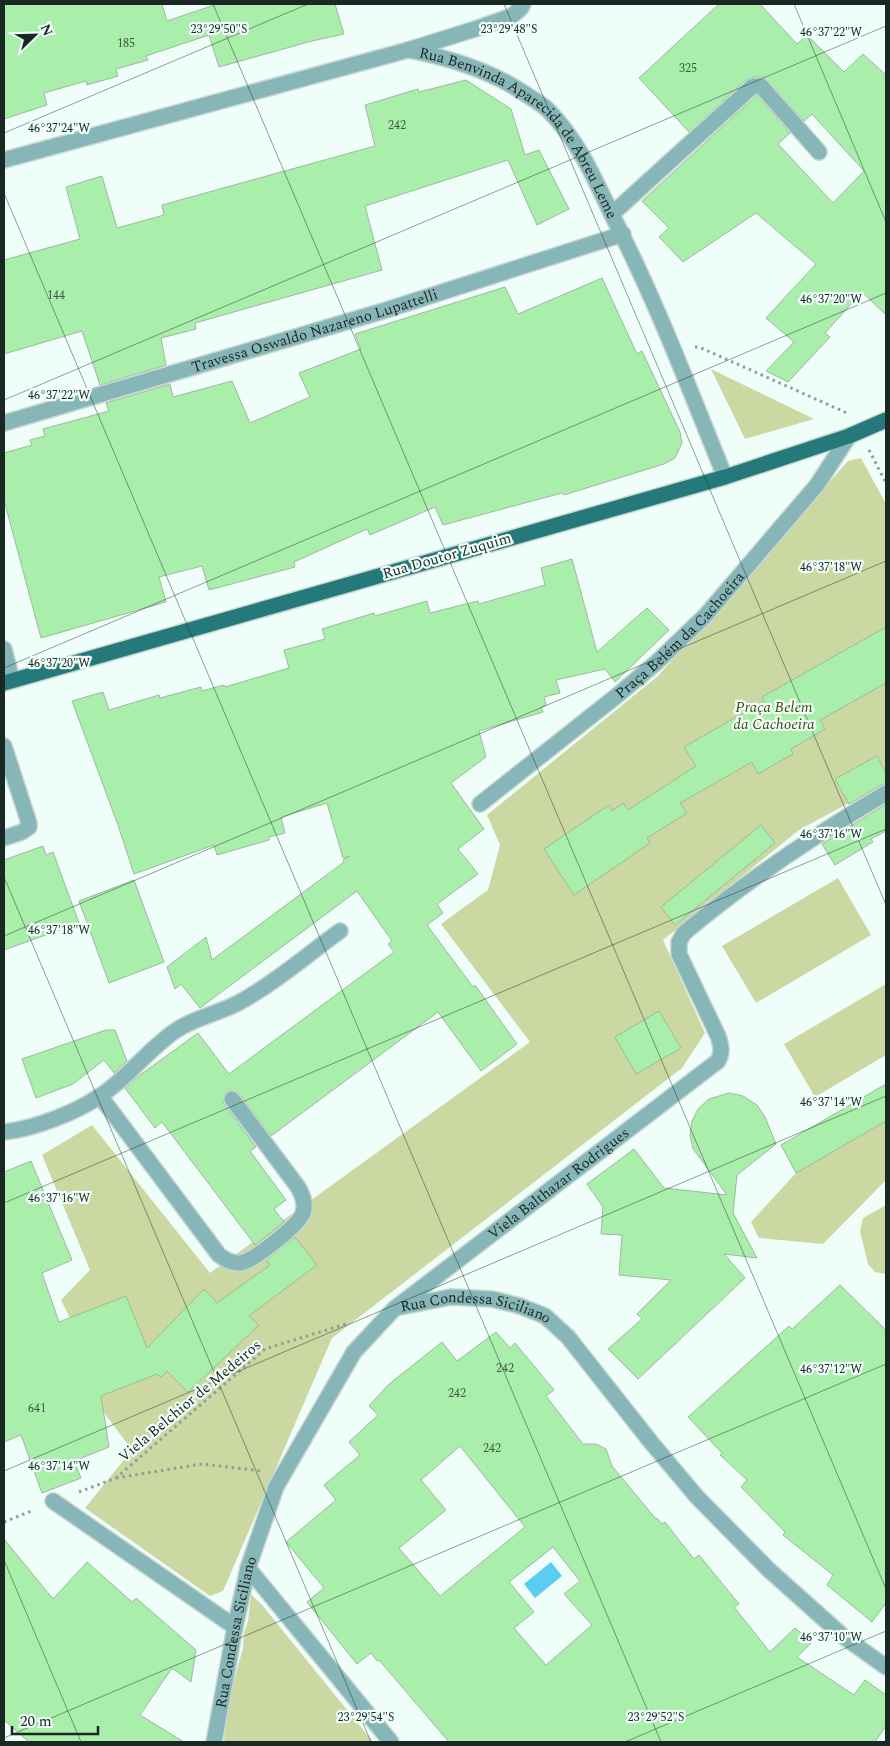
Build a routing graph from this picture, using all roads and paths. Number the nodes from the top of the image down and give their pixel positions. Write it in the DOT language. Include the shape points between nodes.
graph roads {
  1 [pos="523,4"];
  2 [pos="408,50"];
  3 [pos="819,152"];
  4 [pos="4,160"];
  5 [pos="612,214"];
  6 [pos="622,234"];
  7 [pos="674,348"];
  8 [pos="886,420"];
  9 [pos="4,422"];
  10 [pos="854,434"];
  11 [pos="725,477"];
  12 [pos="886,483"];
  13 [pos="4,649"];
  14 [pos="8,682"];
  15 [pos="4,746"];
  16 [pos="886,794"];
  17 [pos="480,804"];
  18 [pos="4,838"];
  19 [pos="340,931"];
  20 [pos="100,1096"];
  21 [pos="232,1099"];
  22 [pos="4,1132"];
  23 [pos="394,1308"];
  24 [pos="357,1320"];
  25 [pos="284,1473"];
  26 [pos="116,1478"];
  27 [pos="53,1501"];
  28 [pos="4,1522"];
  29 [pos="248,1568"];
  30 [pos="235,1627"];
  31 [pos="886,1667"];
  32 [pos="214,1742"];
  33 [pos="391,1742"];
  1 -- 2 [label="street" via="512,16"];
  2 -- 4 [label="street, Rua Benvinda Aparecida de Abreu Leme"];
  2 -- 5 [label="street, Rua Benvinda Aparecida de Abreu Leme" via="464,64 515,86 548,109 570,137"];
  3 -- 5 [label="street" via="761,86 754,86"];
  5 -- 6 [label="street, Rua Benvinda Aparecida de Abreu Leme"];
  6 -- 7 [label="street, Rua Benvinda Aparecida de Abreu Leme"];
  6 -- 9 [label="street, Travessa Oswaldo Nazareno Lupattelli" via="383,311"];
  7 -- 10 [label="path" via="699,347 849,414"];
  7 -- 11 [label="street, Rua Benvinda Aparecida de Abreu Leme"];
  8 -- 10 [label="main road, Rua Doutor Zuquim"];
  10 -- 11 [label="main road, Rua Doutor Zuquim"];
  10 -- 12 [label="path"];
  10 -- 17 [label="street, Praça Belém da Cachoeira" via="817,485 705,616 619,694"];
  11 -- 14 [label="main road, Rua Doutor Zuquim"];
  13 -- 14 [label="street"];
  15 -- 18 [label="street" via="29,827"];
  16 -- 23 [label="street, Viela Balthazar Rodrigues" via="788,854 684,933 679,942 679,954 718,1036 722,1049 718,1061"];
  19 -- 20 [label="street" via="258,992 176,1030"];
  20 -- 21 [label="street" via="219,1254 228,1262 242,1262 255,1257 298,1222 303,1213 304,1199"];
  20 -- 22 [label="street" via="55,1119"];
  23 -- 25 [label="street, Rua Condessa Siciliano" via="354,1352"];
  23 -- 31 [label="street, Rua Condessa Siciliano" via="451,1297 484,1298 520,1306 544,1316 568,1337 698,1497 769,1570 844,1637"];
  24 -- 26 [label="path, Viela Belchior de Medeiros" via="264,1349"];
  25 -- 26 [label="path" via="202,1464"];
  25 -- 29 [label="street, Rua Condessa Siciliano" via="276,1487"];
  26 -- 27 [label="path, Viela Belchior de Medeiros"];
  27 -- 28 [label="path, Viela Belchior de Medeiros"];
  27 -- 30 [label="street"];
  29 -- 30 [label="street, Rua Condessa Siciliano"];
  29 -- 33 [label="street"];
  30 -- 32 [label="street, Rua Condessa Siciliano"];
}
